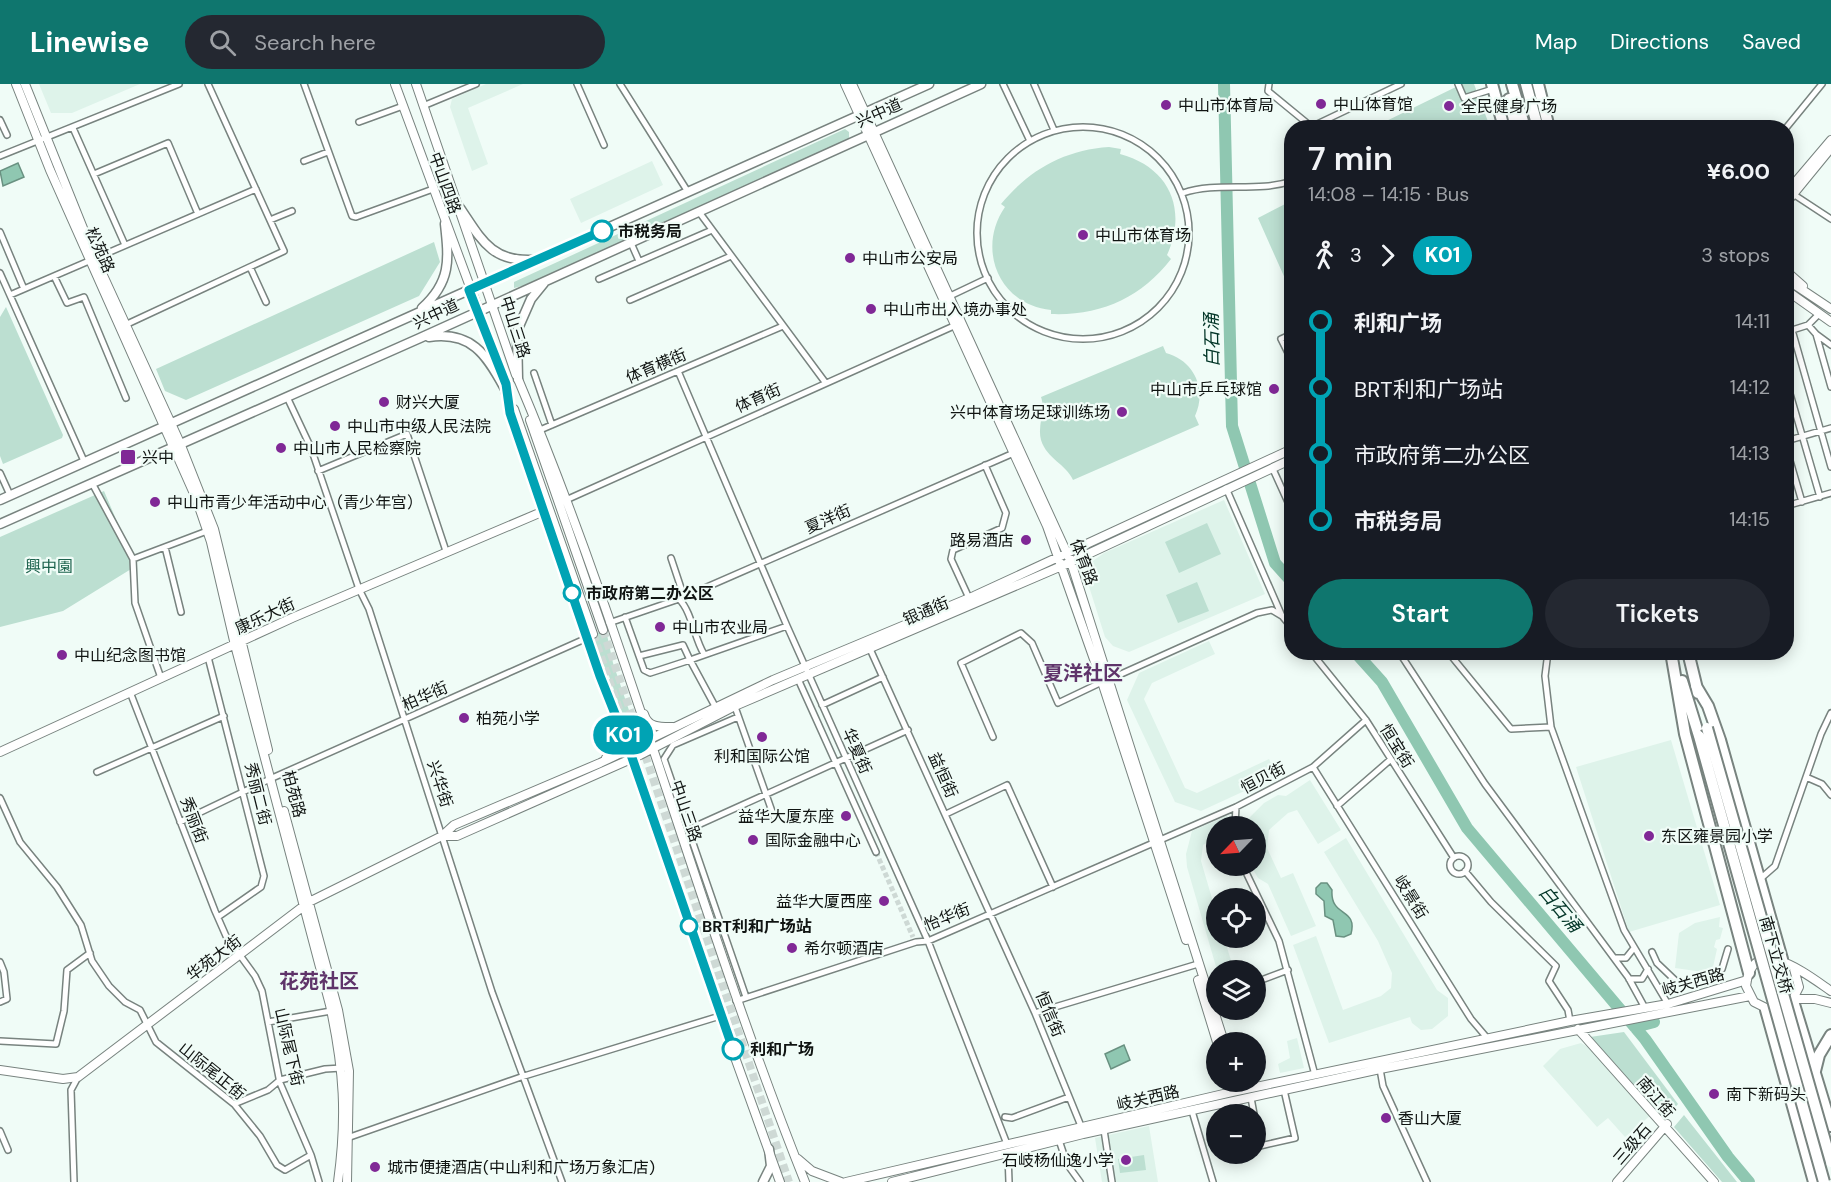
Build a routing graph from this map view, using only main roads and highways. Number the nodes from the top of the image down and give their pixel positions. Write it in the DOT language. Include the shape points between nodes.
graph roads {
  1 [pos="16,84"];
  2 [pos="25,84"];
  3 [pos="395,84"];
  4 [pos="416,84"];
  5 [pos="845,84"];
  6 [pos="852,84"];
  7 [pos="929,84"];
  8 [pos="981,84"];
  9 [pos="1512,84"];
  10 [pos="1526,84"];
  11 [pos="1538,84"];
  12 [pos="1544,84"];
  13 [pos="1493,86"];
  14 [pos="862,113"];
  15 [pos="1502,120"];
  16 [pos="1514,120"];
  17 [pos="1523,120"];
  18 [pos="1536,120"];
  19 [pos="1549,120"];
  20 [pos="1550,120"];
  21 [pos="871,132"];
  22 [pos="43,140"];
  23 [pos="1831,140"];
  24 [pos="1831,148"];
  25 [pos="1794,188"];
  26 [pos="1794,189"];
  27 [pos="460,208"];
  28 [pos="445,224"];
  29 [pos="539,260"];
  30 [pos="1794,279"];
  31 [pos="545,281"];
  32 [pos="486,283"];
  33 [pos="1794,284"];
  34 [pos="469,290"];
  35 [pos="1794,296"];
  36 [pos="1814,298"];
  37 [pos="493,304"];
  38 [pos="1829,308"];
  39 [pos="477,312"];
  40 [pos="417,314"];
  41 [pos="1821,315"];
  42 [pos="1831,322"];
  43 [pos="420,338"];
  44 [pos="518,379"];
  45 [pos="505,386"];
  46 [pos="167,423"];
  47 [pos="177,445"];
  48 [pos="1017,452"];
  49 [pos="1284,454"];
  50 [pos="1284,462"];
  51 [pos="1261,467"];
  52 [pos="0,500"];
  53 [pos="544,511"];
  54 [pos="0,524"];
  55 [pos="1067,552"];
  56 [pos="1057,556"];
  57 [pos="1071,561"];
  58 [pos="1061,566"];
  59 [pos="603,630"];
  60 [pos="590,636"];
  61 [pos="238,643"];
  62 [pos="1673,660"];
  63 [pos="1675,660"];
  64 [pos="1690,660"];
  65 [pos="624,668"];
  66 [pos="807,670"];
  67 [pos="600,676"];
  68 [pos="1106,681"];
  69 [pos="1696,686"];
  70 [pos="734,703"];
  71 [pos="678,727"];
  72 [pos="1703,732"];
  73 [pos="648,740"];
  74 [pos="629,749"];
  75 [pos="651,749"];
  76 [pos="0,752"];
  77 [pos="632,758"];
  78 [pos="600,763"];
  79 [pos="442,836"];
  80 [pos="307,904"];
  81 [pos="1782,959"];
  82 [pos="1196,965"];
  83 [pos="1794,969"];
  84 [pos="1748,976"];
  85 [pos="1206,984"];
  86 [pos="1831,991"];
  87 [pos="1750,996"];
  88 [pos="1794,1000"];
  89 [pos="1831,1003"];
  90 [pos="1766,1010"];
  91 [pos="1646,1012"];
  92 [pos="1600,1021"];
  93 [pos="1578,1029"];
  94 [pos="1214,1032"];
  95 [pos="1831,1035"];
  96 [pos="0,1070"];
  97 [pos="1815,1071"];
  98 [pos="1266,1085"];
  99 [pos="1232,1092"];
  100 [pos="1236,1092"];
  101 [pos="1238,1101"];
  102 [pos="1831,1126"];
  103 [pos="347,1136"];
  104 [pos="769,1149"];
  105 [pos="791,1150"];
  106 [pos="1831,1162"];
  107 [pos="1626,1172"];
  108 [pos="338,1182"];
  109 [pos="346,1182"];
  110 [pos="763,1182"];
  111 [pos="780,1182"];
  112 [pos="805,1182"];
  113 [pos="841,1182"];
  114 [pos="846,1182"];
  115 [pos="892,1182"];
  116 [pos="1617,1182"];
  117 [pos="1714,1182"];
  118 [pos="1814,1182"];
  119 [pos="1824,1182"];
  1 -- 22 [label="main road, 松苑路"];
  2 -- 22 [label="main road, 松苑路"];
  3 -- 28 [label="main road, 中山四路"];
  4 -- 27 [label="main road, 中山四路"];
  5 -- 14 [label="main road"];
  6 -- 14 [label="main road"];
  7 -- 14 [label="main road, 兴中道"];
  8 -- 21 [label="main road, 兴中道"];
  9 -- 16 [label="highway" via="1509,98"];
  9 -- 17 [label="highway"];
  10 -- 18 [label="highway"];
  11 -- 19 [label="highway"];
  12 -- 20 [label="highway"];
  13 -- 15 [label="highway"];
  14 -- 21 [label="main road, 体育路"];
  14 -- 29 [label="main road, 兴中道"];
  21 -- 31 [label="main road, 兴中道"];
  21 -- 48 [label="main road, 体育路"];
  22 -- 46 [label="main road, 松苑路"];
  23 -- 25 [label="main road"];
  24 -- 26 [label="main road"];
  27 -- 29 [label="main road" via="497,255 516,261"];
  27 -- 32 [label="main road, 中山四路"];
  28 -- 34 [label="main road, 中山四路"];
  28 -- 40 [label="main road" via="449,262 444,279 434,298"];
  29 -- 32 [label="main road, 兴中道"];
  30 -- 36 [label="main road"];
  31 -- 37 [label="main road, 兴中道"];
  31 -- 44 [label="main road" via="531,299 517,331"];
  32 -- 34 [label="main road, 兴中道"];
  32 -- 37 [label="main road, 中山三路"];
  33 -- 36 [label="main road"];
  34 -- 39 [label="main road, 中山四路"];
  34 -- 40 [label="main road, 兴中道"];
  35 -- 41 [label="main road"];
  36 -- 38 [label="main road"];
  37 -- 39 [label="main road, 兴中道"];
  37 -- 44 [label="main road, 中山三路"];
  38 -- 41 [label="main road" via="1819,307"];
  39 -- 43 [label="main road, 兴中道"];
  39 -- 45 [label="main road, 中山三路"];
  40 -- 46 [label="main road, 兴中道"];
  41 -- 42 [label="main road"];
  43 -- 45 [label="main road" via="447,334 477,347"];
  43 -- 47 [label="main road, 兴中道"];
  44 -- 59 [label="main road, 中山三路"];
  44 -- 65 [label="main road, 中山三路" via="566,500"];
  45 -- 53 [label="main road, 中山三路" via="510,413"];
  45 -- 60 [label="main road, 中山三路"];
  46 -- 47 [label="main road, 柏苑路"];
  46 -- 52 [label="main road, 兴中道"];
  47 -- 54 [label="main road, 兴中道"];
  47 -- 61 [label="main road, 柏苑路" via="207,531"];
  47 -- 61 [label="main road, 柏苑路" via="214,529"];
  48 -- 55 [label="main road, 体育路"];
  48 -- 56 [label="main road, 体育路"];
  49 -- 51 [label="main road"];
  50 -- 51 [label="main road"];
  51 -- 55 [label="main road" via="1227,477"];
  51 -- 57 [label="main road, 银通街" via="1229,487"];
  53 -- 60 [label="main road, 中山三路"];
  53 -- 61 [label="main road, 康乐大街"];
  55 -- 56 [label="main road"];
  55 -- 57 [label="main road, 体育路"];
  56 -- 58 [label="main road, 体育路"];
  56 -- 66 [label="main road"];
  57 -- 58 [label="main road, 银通街"];
  57 -- 68 [label="main road, 体育路"];
  58 -- 66 [label="main road, 银通街" via="870,649"];
  58 -- 68 [label="main road, 体育路"];
  60 -- 67 [label="main road, 中山三路"];
  61 -- 76 [label="main road, 康乐大街"];
  61 -- 80 [label="main road, 柏苑路"];
  62 -- 84 [label="highway" via="1685,734"];
  63 -- 72 [label="highway"];
  64 -- 69 [label="highway"];
  65 -- 71 [label="main road" via="646,719 655,727"];
  65 -- 73 [label="main road, 中山三路"];
  66 -- 70 [label="main road"];
  66 -- 70 [label="main road, 银通街" via="798,679"];
  67 -- 74 [label="main road, 中山三路"];
  67 -- 78 [label="main road" via="616,726 616,746"];
  68 -- 82 [label="main road, 体育路"];
  69 -- 72 [label="highway"];
  69 -- 81 [label="highway" via="1720,740"];
  70 -- 71 [label="main road, 华苑大街"];
  70 -- 75 [label="main road, 银通街"];
  71 -- 73 [label="main road, 华苑大街"];
  72 -- 106 [label="highway, 南下立交桥, bridge"];
  72 -- 119 [label="highway, 南下立交桥, bridge"];
  73 -- 74 [label="main road, 华苑大街"];
  73 -- 75 [label="main road, 中山三路"];
  74 -- 77 [label="main road, 中山三路"];
  74 -- 78 [label="main road, 华苑大街"];
  75 -- 77 [label="main road, 银通街"];
  75 -- 105 [label="main road, 中山三路"];
  77 -- 79 [label="main road, 华苑大街" via="457,836"];
  77 -- 104 [label="main road, 中山三路"];
  78 -- 79 [label="main road, 华苑大街" via="454,825"];
  79 -- 80 [label="main road, 华苑大街"];
  80 -- 96 [label="main road, 华苑大街" via="78,1077 63,1079"];
  80 -- 103 [label="main road, 柏苑路" via="342,1068"];
  80 -- 103 [label="main road, 柏苑路" via="338,1010 349,1071"];
  81 -- 83 [label="main road"];
  81 -- 84 [label="main road" via="1767,959 1754,966"];
  82 -- 85 [label="main road, 体育路"];
  82 -- 94 [label="main road, 体育路"];
  83 -- 86 [label="main road"];
  83 -- 88 [label="main road" via="1799,980"];
  84 -- 87 [label="main road"];
  84 -- 91 [label="main road, 岐关西路"];
  87 -- 90 [label="main road"];
  87 -- 91 [label="main road, 岐关西路"];
  88 -- 89 [label="main road"];
  88 -- 90 [label="main road" via="1781,1009"];
  88 -- 97 [label="highway"];
  90 -- 118 [label="highway"];
  91 -- 92 [label="main road"];
  92 -- 93 [label="main road, 岐关西路"];
  92 -- 98 [label="main road, 岐关西路" via="1570,1021"];
  93 -- 101 [label="main road, 岐关西路"];
  93 -- 117 [label="main road, 南江街"];
  95 -- 97 [label="highway"];
  97 -- 102 [label="highway"];
  99 -- 114 [label="main road, 岐关西路"];
  100 -- 101 [label="main road"];
  101 -- 115 [label="main road, 岐关西路"];
  103 -- 108 [label="main road, 柏苑路"];
  103 -- 109 [label="main road, 柏苑路"];
  104 -- 110 [label="main road" via="771,1166"];
  104 -- 111 [label="main road, 中山三路"];
  105 -- 112 [label="main road, 中山三路"];
  105 -- 113 [label="main road" via="812,1171"];
  107 -- 116 [label="main road, 三级石"];
}
